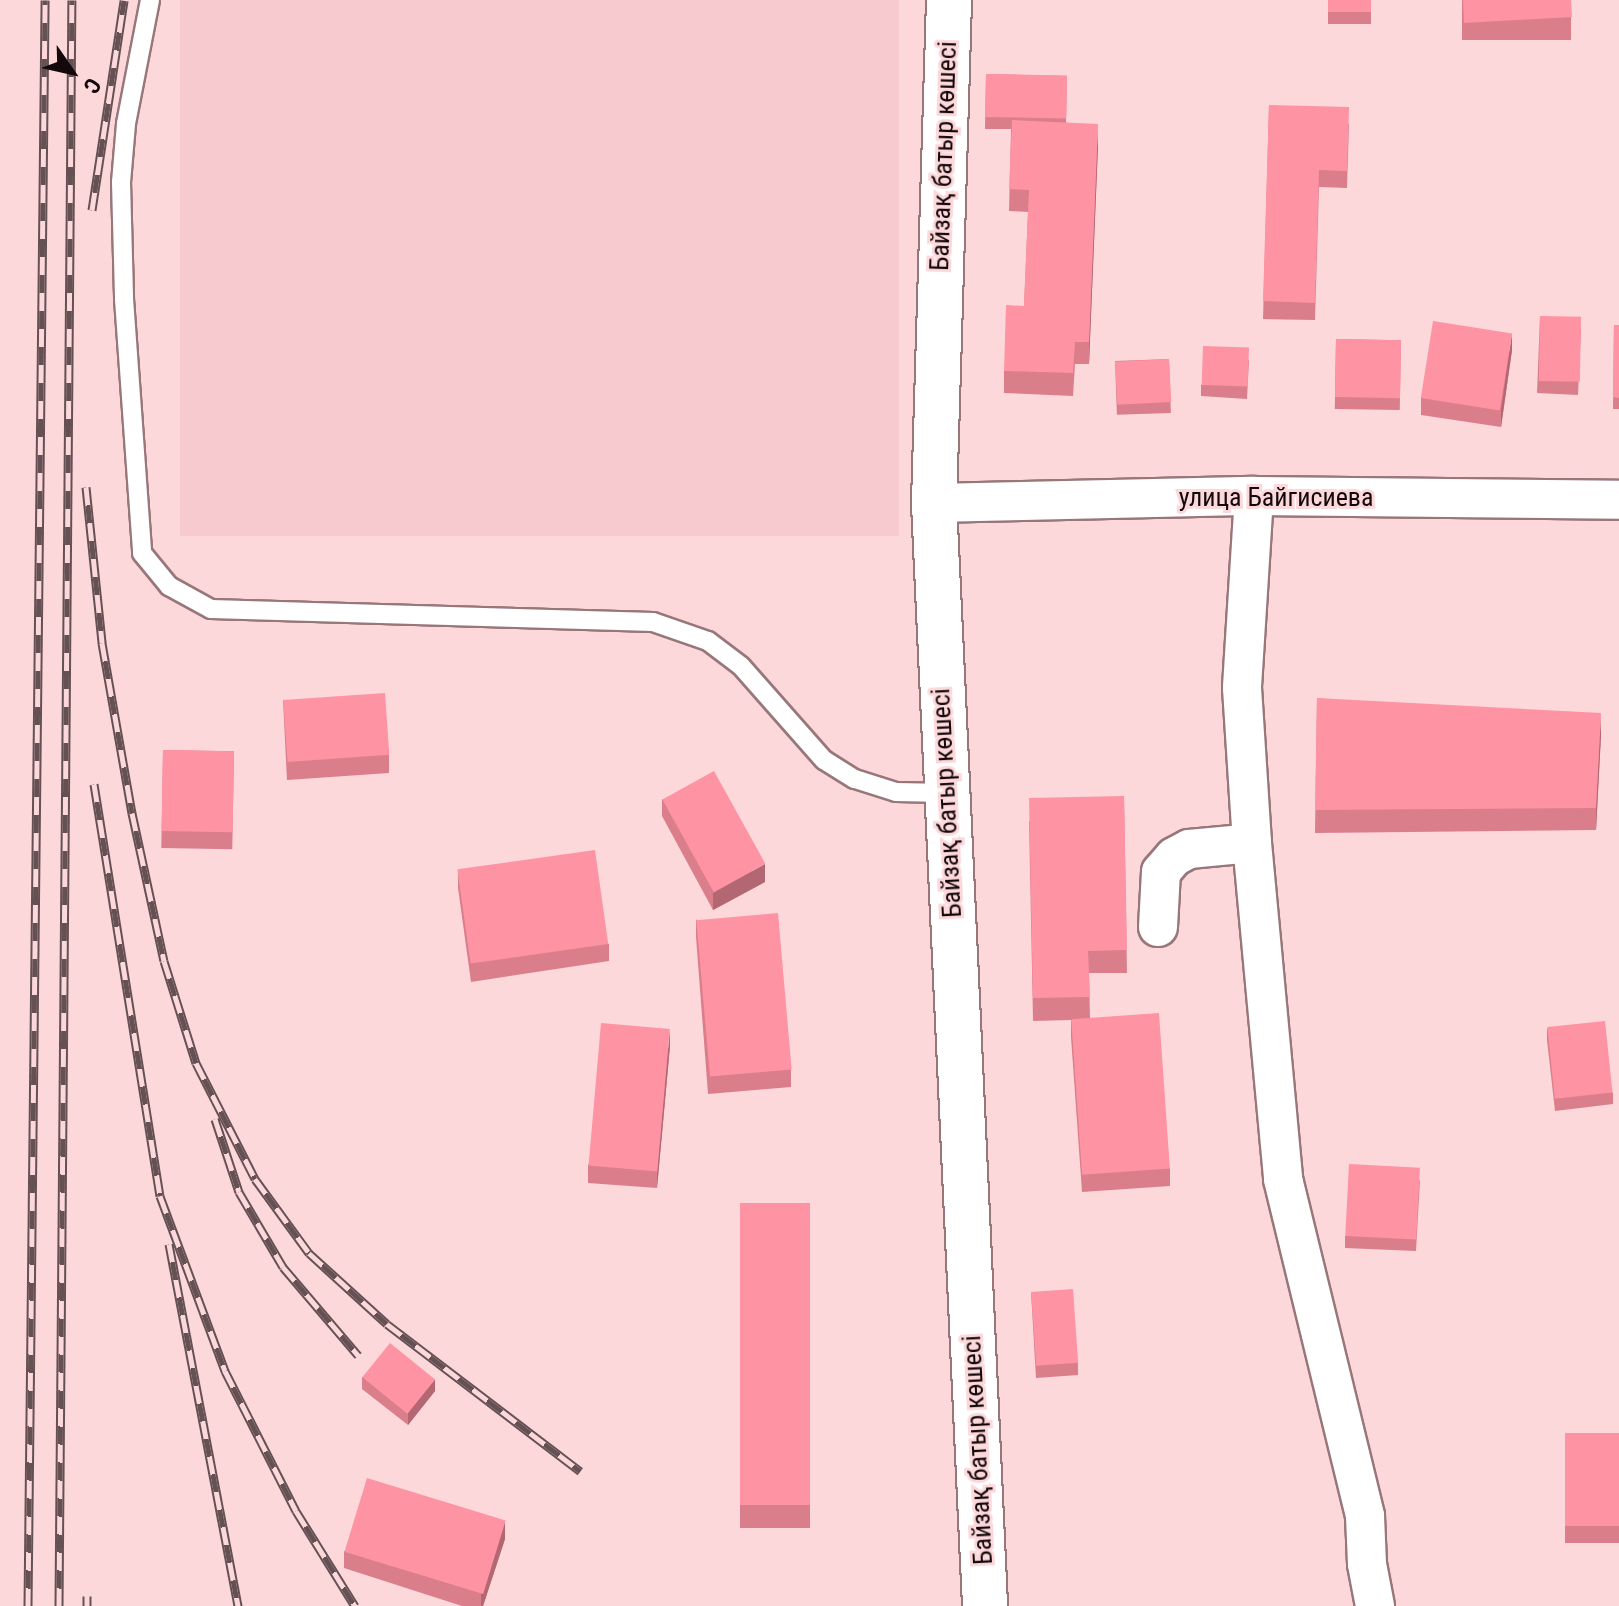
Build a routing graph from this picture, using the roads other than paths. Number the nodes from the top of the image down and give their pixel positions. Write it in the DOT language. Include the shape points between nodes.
graph roads {
  1 [pos="150,0"];
  2 [pos="949,0"];
  3 [pos="1254,496"];
  4 [pos="1619,500"];
  5 [pos="934,503"];
  6 [pos="946,793"];
  7 [pos="1252,843"];
  8 [pos="1158,927"];
  9 [pos="985,1606"];
  10 [pos="1375,1606"];
  1 -- 6 [label="lane" via="126,124 121,182 124,299 142,553 169,586 211,609 653,622 708,641 741,666 824,760 855,779 896,792"];
  2 -- 5 [label="main road, Байзақ батыр көшесі"];
  3 -- 4 [label="street, улица Байгисиева"];
  3 -- 5 [label="street, улица Байгисиева"];
  3 -- 7 [label="street" via="1242,688"];
  5 -- 6 [label="main road, Байзақ батыр көшесі"];
  6 -- 9 [label="main road, Байзақ батыр көшесі"];
  7 -- 8 [label="street" via="1189,849 1174,857 1161,872"];
  7 -- 10 [label="street" via="1283,1179 1365,1516"];
}
